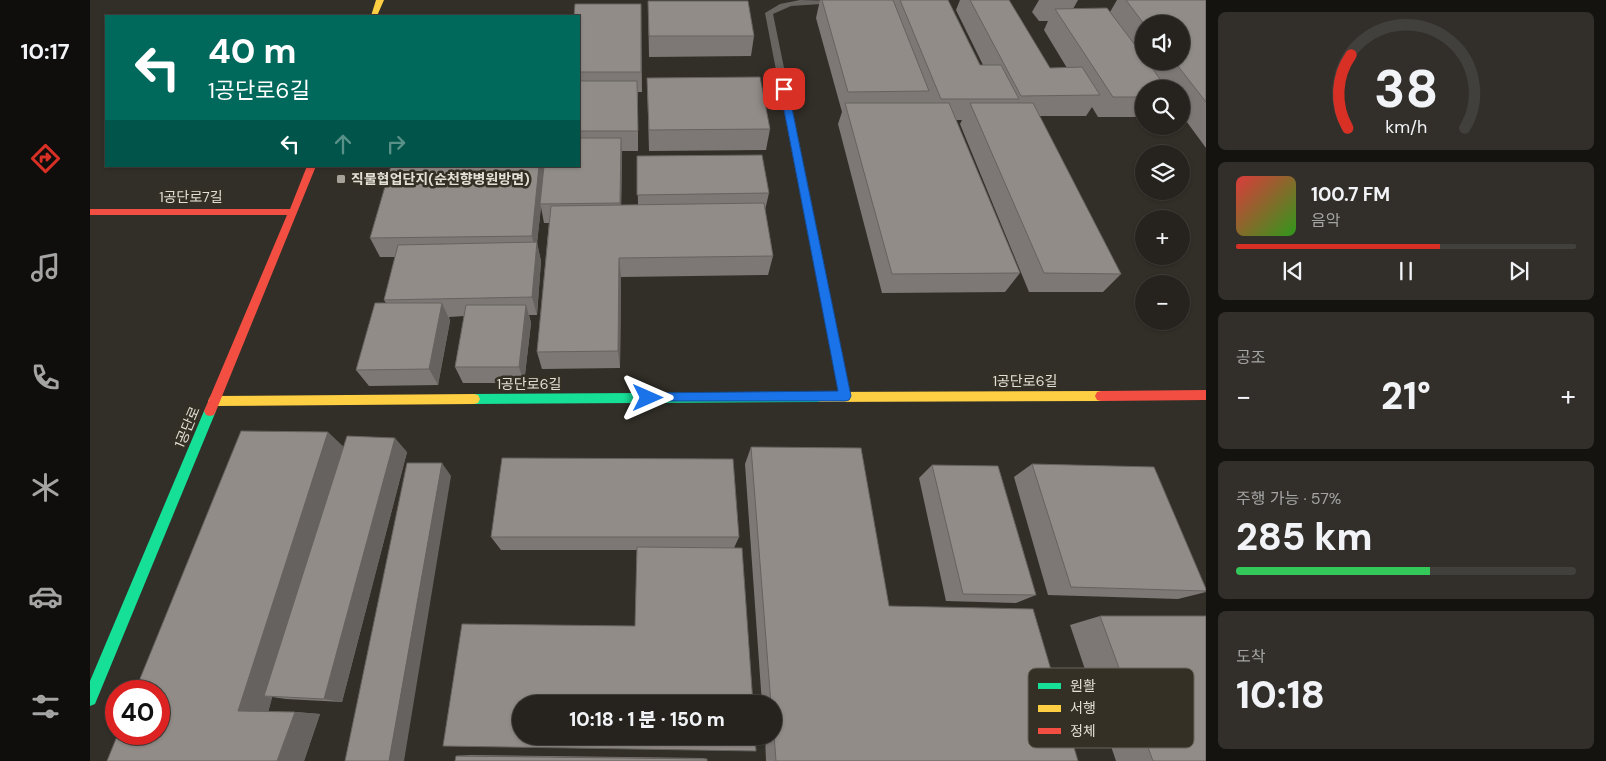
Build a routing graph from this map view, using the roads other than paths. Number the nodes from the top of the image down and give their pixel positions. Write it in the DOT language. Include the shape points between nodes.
graph roads {
  1 [pos="380,0"];
  2 [pos="844,1"];
  3 [pos="374,15"];
  4 [pos="312,167"];
  5 [pos="90,212"];
  6 [pos="293,212"];
  7 [pos="1206,395"];
  8 [pos="845,396"];
  9 [pos="214,401"];
  10 [pos="90,699"];
  1 -- 3 [label="street"];
  2 -- 8 [label="lane" via="789,3 773,7 769,13"];
  4 -- 6 [label="street, 1공단로"];
  5 -- 6 [label="street, 1공단로7길"];
  6 -- 9 [label="street, 1공단로"];
  7 -- 8 [label="street, 1공단로6길"];
  8 -- 9 [label="street, 1공단로6길"];
  9 -- 10 [label="street, 1공단로"];
}
